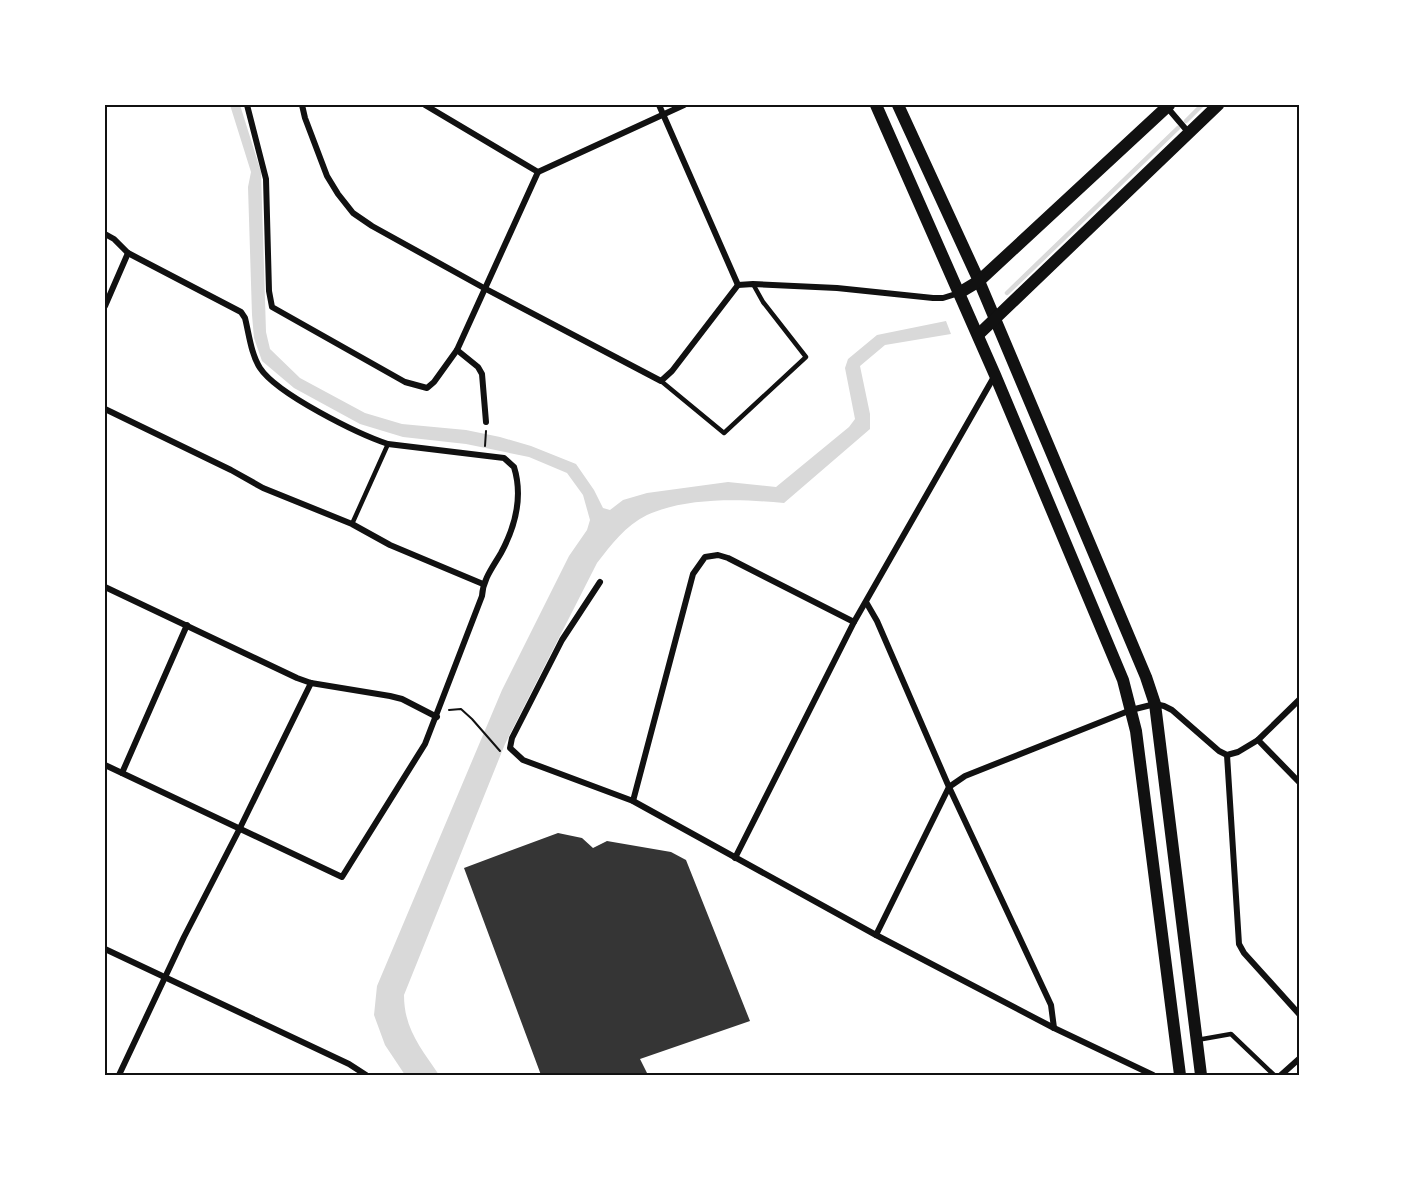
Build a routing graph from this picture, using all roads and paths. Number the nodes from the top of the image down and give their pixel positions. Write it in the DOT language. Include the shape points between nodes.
graph roads {
  1 [pos="247,105"];
  2 [pos="302,105"];
  3 [pos="425,105"];
  4 [pos="659,105"];
  5 [pos="684,105"];
  6 [pos="876,105"];
  7 [pos="898,105"];
  8 [pos="1218,105"];
  9 [pos="1167,106"];
  10 [pos="663,114"];
  11 [pos="1189,133"];
  12 [pos="538,172"];
  13 [pos="105,234"];
  14 [pos="128,253"];
  15 [pos="979,281"];
  16 [pos="753,284"];
  17 [pos="738,285"];
  18 [pos="484,288"];
  19 [pos="959,293"];
  20 [pos="105,306"];
  21 [pos="994,318"];
  22 [pos="978,335"];
  23 [pos="456,350"];
  24 [pos="995,375"];
  25 [pos="661,381"];
  26 [pos="105,409"];
  27 [pos="486,422"];
  28 [pos="486,430"];
  29 [pos="388,444"];
  30 [pos="485,452"];
  31 [pos="352,524"];
  32 [pos="600,582"];
  33 [pos="483,584"];
  34 [pos="105,587"];
  35 [pos="866,602"];
  36 [pos="854,622"];
  37 [pos="188,625"];
  38 [pos="311,683"];
  39 [pos="1300,699"];
  40 [pos="1155,704"];
  41 [pos="1131,710"];
  42 [pos="438,713"];
  43 [pos="1258,740"];
  44 [pos="1227,755"];
  45 [pos="506,757"];
  46 [pos="105,765"];
  47 [pos="122,773"];
  48 [pos="1300,783"];
  49 [pos="949,787"];
  50 [pos="633,801"];
  51 [pos="239,830"];
  52 [pos="735,858"];
  53 [pos="876,935"];
  54 [pos="105,949"];
  55 [pos="166,979"];
  56 [pos="1300,1015"];
  57 [pos="1054,1028"];
  58 [pos="1197,1040"];
  59 [pos="1300,1058"];
  60 [pos="119,1075"];
  61 [pos="366,1075"];
  62 [pos="1154,1075"];
  63 [pos="1180,1075"];
  64 [pos="1201,1075"];
  65 [pos="1274,1075"];
  66 [pos="1281,1075"];
  1 -- 23 [label="street" via="266,179 272,307 405,382 427,388"];
  2 -- 18 [label="street" via="327,176 353,213"];
  3 -- 12 [label="street"];
  4 -- 10 [label="street"];
  5 -- 10 [label="street"];
  6 -- 19 [label="main road"];
  7 -- 15 [label="main road"];
  8 -- 11 [label="main road"];
  9 -- 11 [label="street"];
  9 -- 15 [label="main road"];
  10 -- 12 [label="street"];
  10 -- 17 [label="street"];
  11 -- 21 [label="main road"];
  12 -- 18 [label="street"];
  13 -- 14 [label="street"];
  14 -- 20 [label="street"];
  14 -- 29 [label="street" via="241,312 259,367 268,378 294,397"];
  15 -- 19 [label="main road"];
  15 -- 21 [label="main road"];
  16 -- 17 [label="street"];
  16 -- 19 [label="street" via="933,298"];
  16 -- 25 [label="lane" via="806,357 724,433"];
  17 -- 25 [label="street"];
  18 -- 23 [label="street"];
  18 -- 25 [label="street"];
  19 -- 22 [label="main road"];
  21 -- 22 [label="main road"];
  21 -- 40 [label="main road"];
  22 -- 24 [label="main road"];
  23 -- 27 [label="street" via="482,374"];
  24 -- 35 [label="street"];
  24 -- 41 [label="main road" via="1123,680"];
  26 -- 31 [label="street" via="262,489"];
  28 -- 30 [label="path"];
  29 -- 31 [label="lane"];
  29 -- 33 [label="street" via="494,456 504,458 514,467 518,489 514,519"];
  31 -- 33 [label="street" via="390,545"];
  32 -- 50 [label="street" via="562,640 510,748 523,759"];
  33 -- 42 [label="street" via="482,596"];
  34 -- 37 [label="street"];
  35 -- 36 [label="street"];
  35 -- 49 [label="street"];
  36 -- 50 [label="street" via="728,558 705,557 693,574"];
  36 -- 52 [label="street"];
  37 -- 38 [label="street"];
  37 -- 47 [label="street"];
  38 -- 42 [label="street" via="390,696"];
  38 -- 51 [label="street"];
  39 -- 43 [label="street"];
  40 -- 41 [label="street"];
  40 -- 44 [label="street" via="1172,710"];
  40 -- 58 [label="main road"];
  41 -- 49 [label="street" via="965,776"];
  41 -- 63 [label="main road"];
  42 -- 45 [label="path" via="461,709"];
  42 -- 51 [label="street" via="425,744 342,877"];
  43 -- 44 [label="street"];
  43 -- 48 [label="street"];
  44 -- 56 [label="street" via="1239,944"];
  46 -- 47 [label="street"];
  47 -- 51 [label="street"];
  49 -- 53 [label="street"];
  49 -- 57 [label="street" via="1051,1005"];
  50 -- 52 [label="street"];
  51 -- 55 [label="street"];
  52 -- 53 [label="street"];
  53 -- 57 [label="street"];
  54 -- 55 [label="street"];
  55 -- 60 [label="street"];
  55 -- 61 [label="street"];
  57 -- 62 [label="street"];
  58 -- 64 [label="main road"];
  58 -- 65 [label="lane" via="1231,1034"];
  59 -- 66 [label="street"];
}
